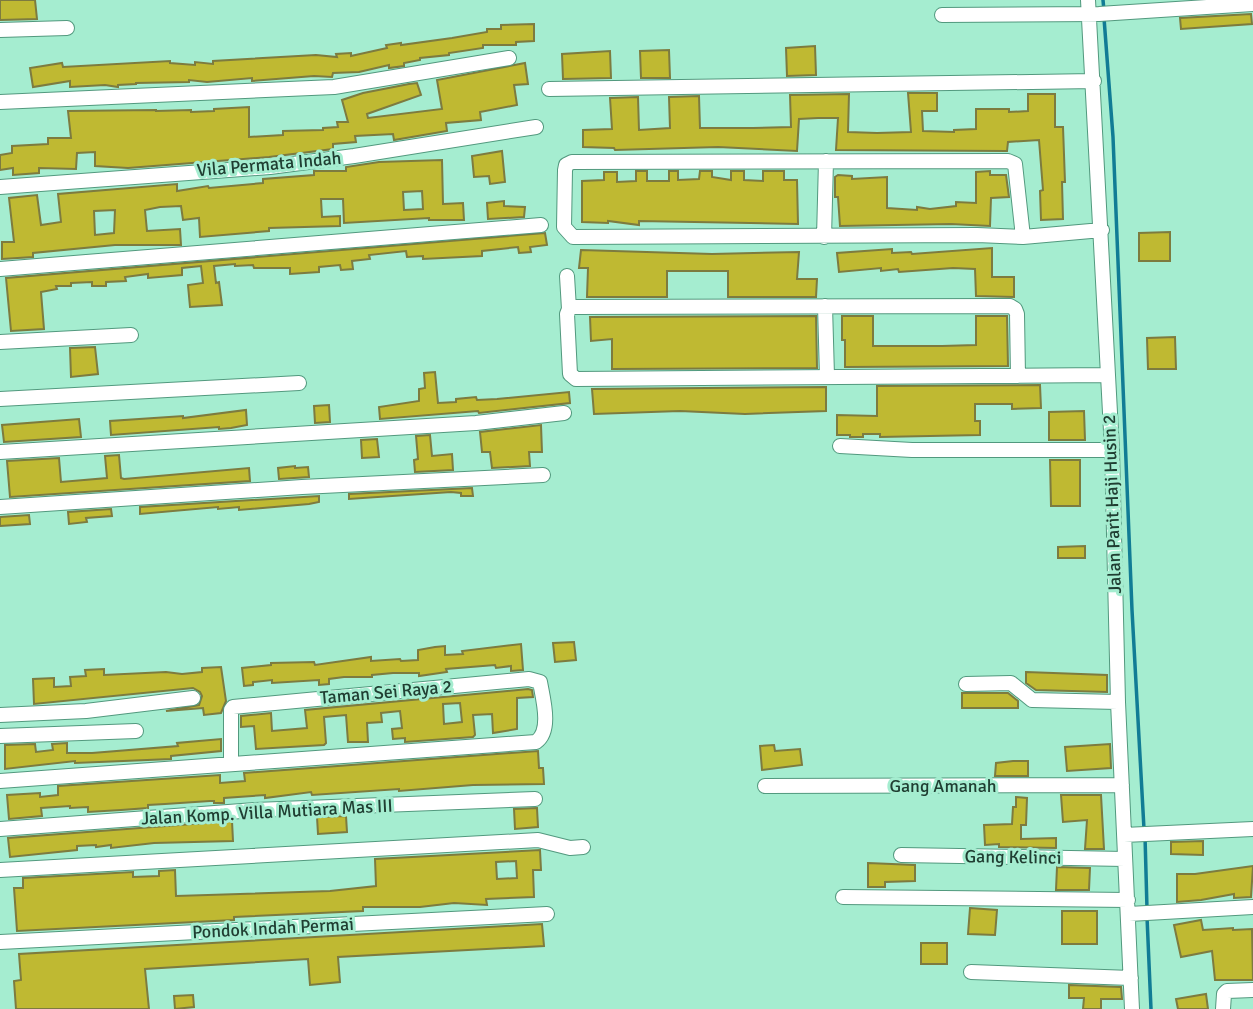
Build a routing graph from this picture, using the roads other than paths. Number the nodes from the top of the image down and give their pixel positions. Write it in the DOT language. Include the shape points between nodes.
graph roads {
  1 [pos="1253,4"];
  2 [pos="1092,9"];
  3 [pos="942,15"];
  4 [pos="67,28"];
  5 [pos="0,30"];
  6 [pos="509,58"];
  7 [pos="1094,81"];
  8 [pos="549,89"];
  9 [pos="0,102"];
  10 [pos="536,127"];
  11 [pos="826,161"];
  12 [pos="0,187"];
  13 [pos="541,225"];
  14 [pos="1102,230"];
  15 [pos="824,237"];
  16 [pos="1023,237"];
  17 [pos="0,270"];
  18 [pos="566,276"];
  19 [pos="825,306"];
  20 [pos="569,309"];
  21 [pos="131,335"];
  22 [pos="0,342"];
  23 [pos="1106,375"];
  24 [pos="828,376"];
  25 [pos="1018,376"];
  26 [pos="299,383"];
  27 [pos="0,399"];
  28 [pos="564,413"];
  29 [pos="840,446"];
  30 [pos="1112,450"];
  31 [pos="0,452"];
  32 [pos="543,475"];
  33 [pos="0,507"];
  34 [pos="966,684"];
  35 [pos="193,698"];
  36 [pos="1118,702"];
  37 [pos="0,715"];
  38 [pos="136,731"];
  39 [pos="0,736"];
  40 [pos="231,764"];
  41 [pos="0,781"];
  42 [pos="1122,785"];
  43 [pos="765,786"];
  44 [pos="535,799"];
  45 [pos="0,829"];
  46 [pos="1253,829"];
  47 [pos="1138,834"];
  48 [pos="583,847"];
  49 [pos="901,855"];
  50 [pos="1125,859"];
  51 [pos="0,870"];
  52 [pos="843,897"];
  53 [pos="1253,907"];
  54 [pos="1138,910"];
  55 [pos="547,914"];
  56 [pos="0,941"];
  57 [pos="0,950"];
  58 [pos="971,972"];
  59 [pos="1131,978"];
  60 [pos="1253,990"];
  61 [pos="1132,1009"];
  62 [pos="1223,1009"];
  1 -- 2 [label="street" via="1117,13"];
  2 -- 3 [label="street"];
  2 -- 7 [label="street, Jalan Parit Haji Husin 2"];
  4 -- 5 [label="street"];
  6 -- 9 [label="street" via="334,87"];
  7 -- 8 [label="street"];
  7 -- 14 [label="street, Jalan Parit Haji Husin 2"];
  10 -- 12 [label="street, Vila Permata Indah" via="270,167"];
  11 -- 15 [label="street"];
  11 -- 15 [label="street" via="569,163 565,170 564,227 573,237"];
  11 -- 16 [label="street" via="1012,162"];
  13 -- 17 [label="street"];
  14 -- 16 [label="street"];
  14 -- 23 [label="street, Jalan Parit Haji Husin 2"];
  15 -- 16 [label="street"];
  18 -- 20 [label="street"];
  19 -- 20 [label="street"];
  19 -- 24 [label="street"];
  19 -- 25 [label="street" via="1010,306 1017,314"];
  20 -- 24 [label="street" via="570,374 576,379"];
  21 -- 22 [label="street"];
  23 -- 25 [label="street"];
  23 -- 30 [label="street, Jalan Parit Haji Husin 2"];
  24 -- 25 [label="street"];
  26 -- 27 [label="street"];
  28 -- 31 [label="street" via="476,423"];
  29 -- 30 [label="street"];
  30 -- 36 [label="street, Jalan Parit Haji Husin 2"];
  32 -- 33 [label="street"];
  34 -- 36 [label="street" via="1011,683 1032,700"];
  35 -- 37 [label="street" via="86,711"];
  36 -- 42 [label="street, Jalan Parit Haji Husin 2"];
  38 -- 39 [label="street"];
  40 -- 40 [label="street, Taman Sei Raya 2" via="539,739 545,726 540,682 529,679 233,707"];
  40 -- 41 [label="street, Taman Sei Raya 2"];
  42 -- 43 [label="street, Gang Amanah"];
  42 -- 47 [label="street, Jalan Parit Haji Husin 2"];
  44 -- 45 [label="street, Jalan Komp. Villa Mutiara Mas III" via="255,810"];
  46 -- 47 [label="street"];
  47 -- 50 [label="street, Jalan Parit Haji Husin 2"];
  48 -- 51 [label="street" via="538,840"];
  49 -- 50 [label="street, Gang Kelinci"];
  50 -- 54 [label="street, Jalan Parit Haji Husin 2"];
  52 -- 54 [label="street"];
  53 -- 54 [label="street"];
  54 -- 59 [label="street, Jalan Parit Haji Husin 2"];
  55 -- 56 [label="street, Pondok Indah Permai"];
  56 -- 57 [label="street"];
  58 -- 59 [label="street"];
  59 -- 61 [label="street, Jalan Parit Haji Husin 2"];
  60 -- 62 [label="street" via="1225,992"];
}
